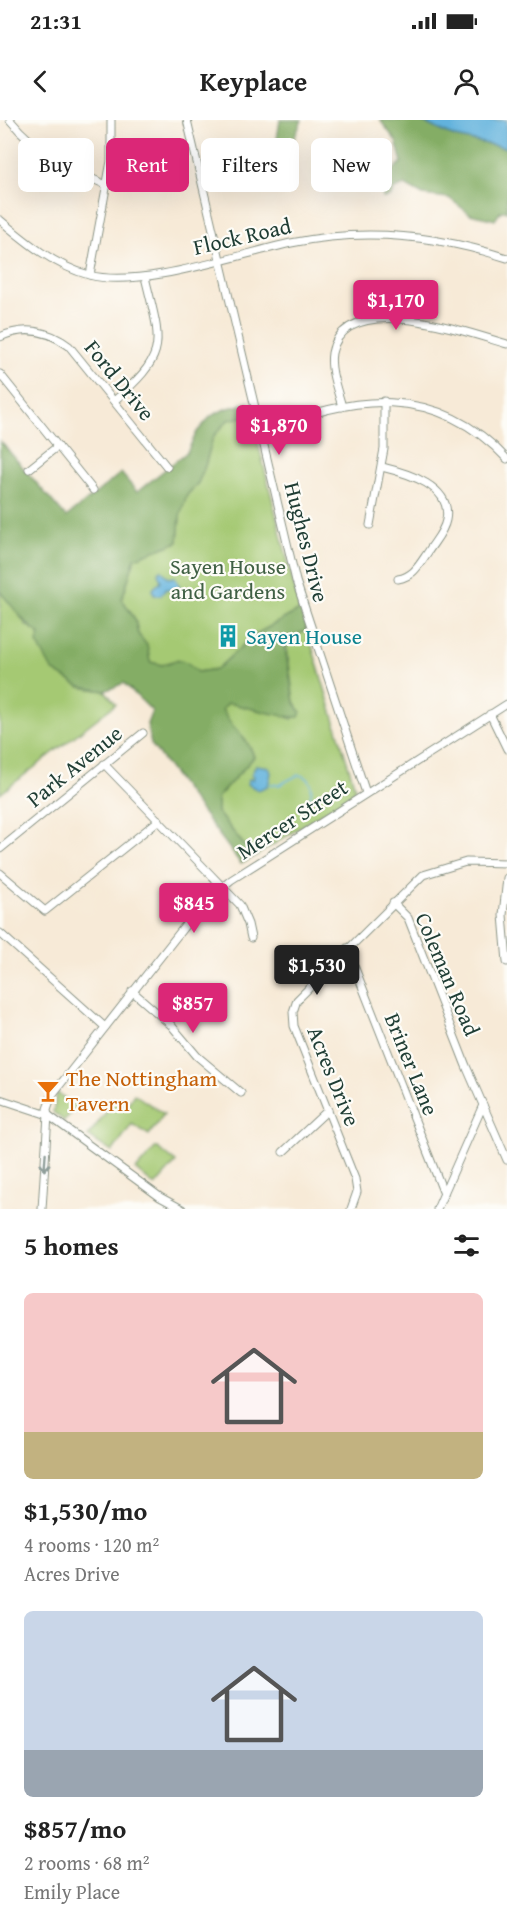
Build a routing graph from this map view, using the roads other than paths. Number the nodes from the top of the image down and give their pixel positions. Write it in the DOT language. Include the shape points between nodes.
graph roads {
  1 [pos="10,120"];
  2 [pos="111,120"];
  3 [pos="187,120"];
  4 [pos="112,138"];
  5 [pos="106,185"];
  6 [pos="0,220"];
  7 [pos="507,258"];
  8 [pos="220,259"];
  9 [pos="90,275"];
  10 [pos="145,277"];
  11 [pos="0,338"];
  12 [pos="507,344"];
  13 [pos="0,374"];
  14 [pos="114,401"];
  15 [pos="384,401"];
  16 [pos="342,407"];
  17 [pos="261,432"];
  18 [pos="58,446"];
  19 [pos="507,459"];
  20 [pos="167,466"];
  21 [pos="382,467"];
  22 [pos="29,469"];
  23 [pos="93,490"];
  24 [pos="370,525"];
  25 [pos="398,579"];
  26 [pos="507,704"];
  27 [pos="490,714"];
  28 [pos="143,733"];
  29 [pos="507,749"];
  30 [pos="104,764"];
  31 [pos="366,793"];
  32 [pos="159,820"];
  33 [pos="0,849"];
  34 [pos="507,863"];
  35 [pos="0,873"];
  36 [pos="507,878"];
  37 [pos="223,885"];
  38 [pos="393,903"];
  39 [pos="0,933"];
  40 [pos="251,938"];
  41 [pos="506,943"];
  42 [pos="347,948"];
  43 [pos="507,962"];
  44 [pos="132,991"];
  45 [pos="105,1027"];
  46 [pos="242,1093"];
  47 [pos="0,1099"];
  48 [pos="483,1106"];
  49 [pos="328,1110"];
  50 [pos="48,1115"];
  51 [pos="283,1152"];
  52 [pos="507,1160"];
  53 [pos="444,1194"];
  54 [pos="42,1209"];
  55 [pos="182,1209"];
  56 [pos="351,1209"];
  57 [pos="437,1209"];
  1 -- 5 [label="street" via="46,154"];
  2 -- 4 [label="street"];
  3 -- 8 [label="street, Hughes Drive"];
  5 -- 9 [label="street"];
  6 -- 9 [label="street, Flock Road" via="58,262"];
  7 -- 8 [label="street, Flock Road" via="446,242 360,235 307,240"];
  8 -- 10 [label="street, Flock Road"];
  8 -- 17 [label="street, Hughes Drive"];
  9 -- 10 [label="street, Flock Road" via="112,279"];
  10 -- 14 [label="street" via="157,330 155,355 142,377"];
  11 -- 14 [label="street, Ford Drive" via="29,330 62,340"];
  12 -- 16 [label="street" via="414,319 355,326 339,338 332,357"];
  13 -- 18 [label="street"];
  14 -- 20 [label="street, Ford Drive"];
  15 -- 16 [label="street"];
  15 -- 19 [label="street" via="413,404 450,415 489,439"];
  15 -- 21 [label="street"];
  16 -- 17 [label="street"];
  17 -- 31 [label="street, Hughes Drive" via="296,581"];
  18 -- 22 [label="street"];
  18 -- 23 [label="street"];
  21 -- 24 [label="street"];
  21 -- 25 [label="street" via="421,480 437,491 446,507 444,526 416,570"];
  26 -- 27 [label="street, Mercer Street"];
  27 -- 29 [label="street"];
  27 -- 31 [label="street, Mercer Street"];
  28 -- 30 [label="street, Park Avenue"];
  30 -- 32 [label="street"];
  30 -- 33 [label="street, Park Avenue"];
  31 -- 37 [label="street, Mercer Street"];
  32 -- 35 [label="street" via="45,911"];
  32 -- 37 [label="street"];
  34 -- 38 [label="street, Acres Drive" via="466,862 429,873"];
  36 -- 41 [label="street" via="503,915"];
  37 -- 40 [label="street" via="240,904"];
  37 -- 44 [label="street, Mercer Street" via="202,904"];
  38 -- 42 [label="street, Acres Drive"];
  38 -- 48 [label="street, Coleman Road" via="408,918"];
  39 -- 45 [label="street"];
  41 -- 43 [label="street"];
  42 -- 49 [label="street, Acres Drive" via="301,994 293,1012 294,1026"];
  42 -- 53 [label="street, Briner Lane"];
  44 -- 45 [label="street, Mercer Street"];
  44 -- 46 [label="street" via="171,1025 197,1056"];
  45 -- 50 [label="street, Mercer Street" via="52,1095 46,1109"];
  47 -- 50 [label="street"];
  48 -- 52 [label="street, Coleman Road"];
  48 -- 53 [label="street"];
  49 -- 51 [label="street"];
  49 -- 56 [label="street, Acres Drive" via="356,1179 357,1192"];
  50 -- 54 [label="street, Mercer Street, one-way"];
  50 -- 55 [label="street"];
  53 -- 57 [label="street"];
}
